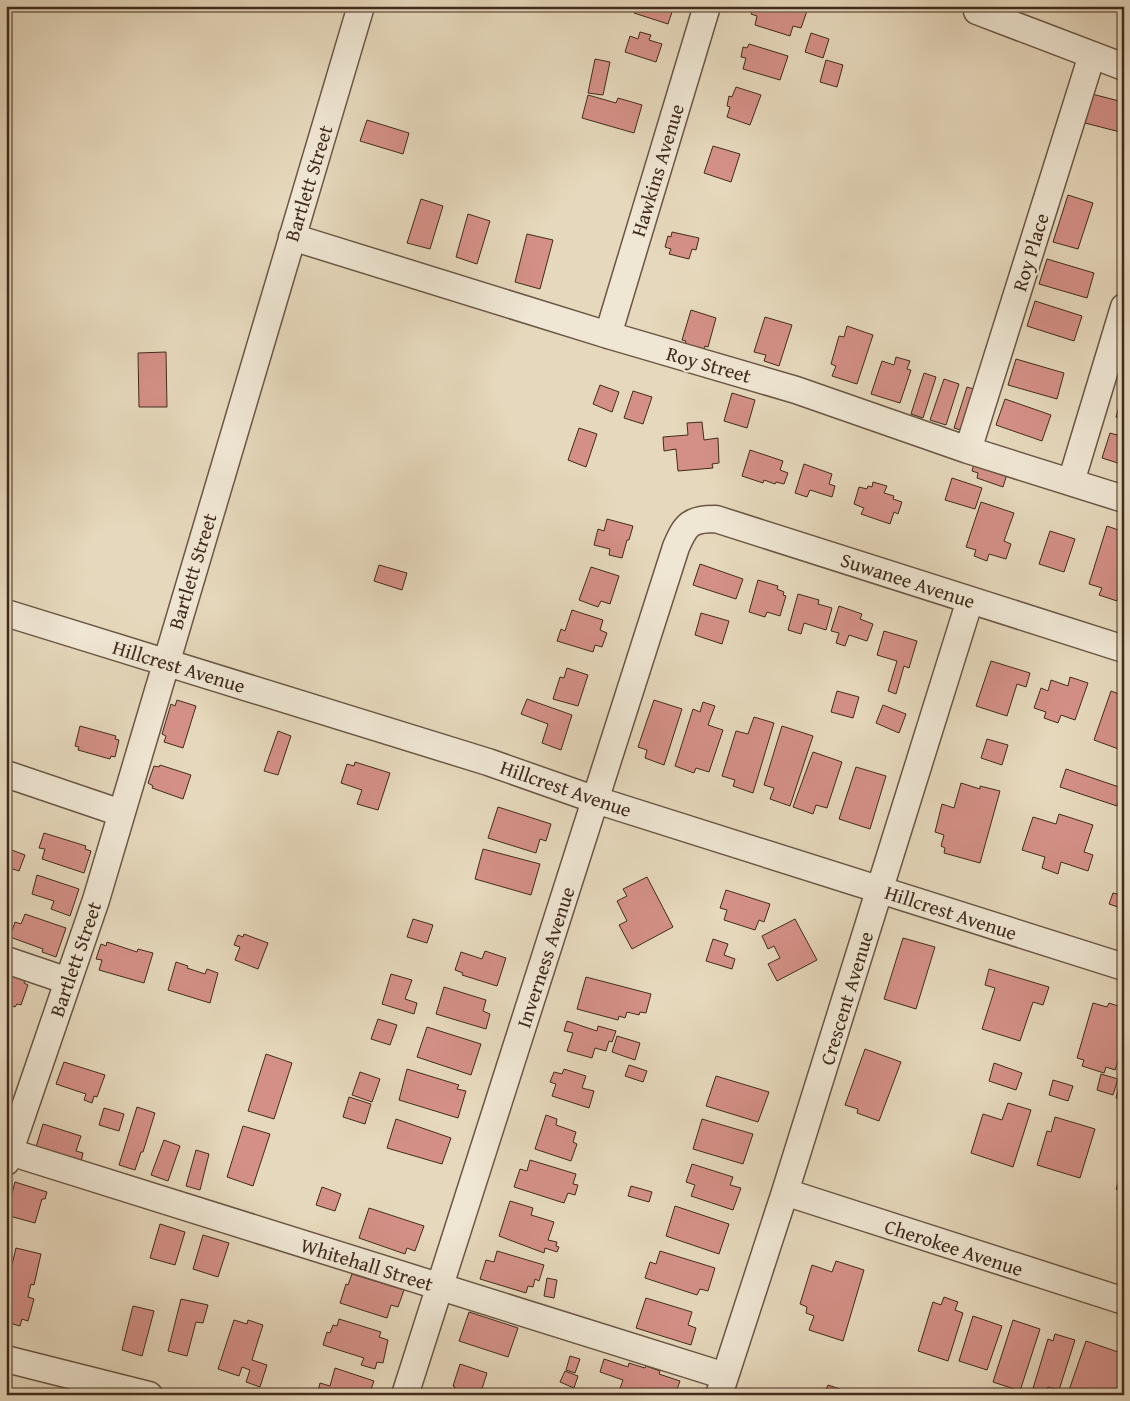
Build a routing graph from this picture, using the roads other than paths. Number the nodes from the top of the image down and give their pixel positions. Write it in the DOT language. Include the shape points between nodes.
graph roads {
  1 [pos="360,6"];
  2 [pos="707,6"];
  3 [pos="977,11"];
  4 [pos="1092,55"];
  5 [pos="1124,67"];
  6 [pos="292,237"];
  7 [pos="1124,307"];
  8 [pos="608,335"];
  9 [pos="968,450"];
  10 [pos="1071,482"];
  11 [pos="1124,499"];
  12 [pos="691,522"];
  13 [pos="970,600"];
  14 [pos="6,613"];
  15 [pos="1124,649"];
  16 [pos="165,662"];
  17 [pos="6,774"];
  18 [pos="596,800"];
  19 [pos="121,813"];
  20 [pos="880,890"];
  21 [pos="6,960"];
  22 [pos="1124,967"];
  23 [pos="68,981"];
  24 [pos="8,1157"];
  25 [pos="785,1192"];
  26 [pos="439,1286"];
  27 [pos="1124,1301"];
  28 [pos="6,1359"];
  29 [pos="722,1385"];
  30 [pos="149,1395"];
  31 [pos="405,1395"];
  1 -- 6 [label="street, Bartlett Street"];
  2 -- 8 [label="street, Hawkins Avenue"];
  3 -- 4 [label="street"];
  4 -- 5 [label="street"];
  4 -- 9 [label="street, Roy Place"];
  6 -- 8 [label="street, Roy Street"];
  6 -- 16 [label="street, Bartlett Street"];
  7 -- 10 [label="street"];
  8 -- 9 [label="street, Roy Street" via="796,390"];
  9 -- 10 [label="street, Roy Street"];
  10 -- 11 [label="street, Roy Street"];
  12 -- 13 [label="street, Suwanee Avenue" via="716,519"];
  12 -- 18 [label="street, Inverness Avenue" via="676,547"];
  13 -- 15 [label="street, Suwanee Avenue"];
  13 -- 20 [label="street, Crescent Avenue"];
  14 -- 16 [label="street, Hillcrest Avenue"];
  16 -- 18 [label="street, Hillcrest Avenue" via="488,762"];
  16 -- 19 [label="street, Bartlett Street"];
  17 -- 19 [label="street"];
  18 -- 20 [label="street, Hillcrest Avenue"];
  18 -- 26 [label="street, Inverness Avenue"];
  19 -- 23 [label="street, Bartlett Street"];
  20 -- 22 [label="street, Hillcrest Avenue"];
  20 -- 25 [label="street, Crescent Avenue"];
  21 -- 23 [label="street"];
  23 -- 24 [label="street, Bartlett Street"];
  24 -- 26 [label="street, Whitehall Street"];
  25 -- 27 [label="street, Cherokee Avenue"];
  25 -- 29 [label="street, Crescent Avenue"];
  26 -- 29 [label="street, Whitehall Street"];
  26 -- 31 [label="street, Inverness Avenue"];
  28 -- 30 [label="street"];
}
